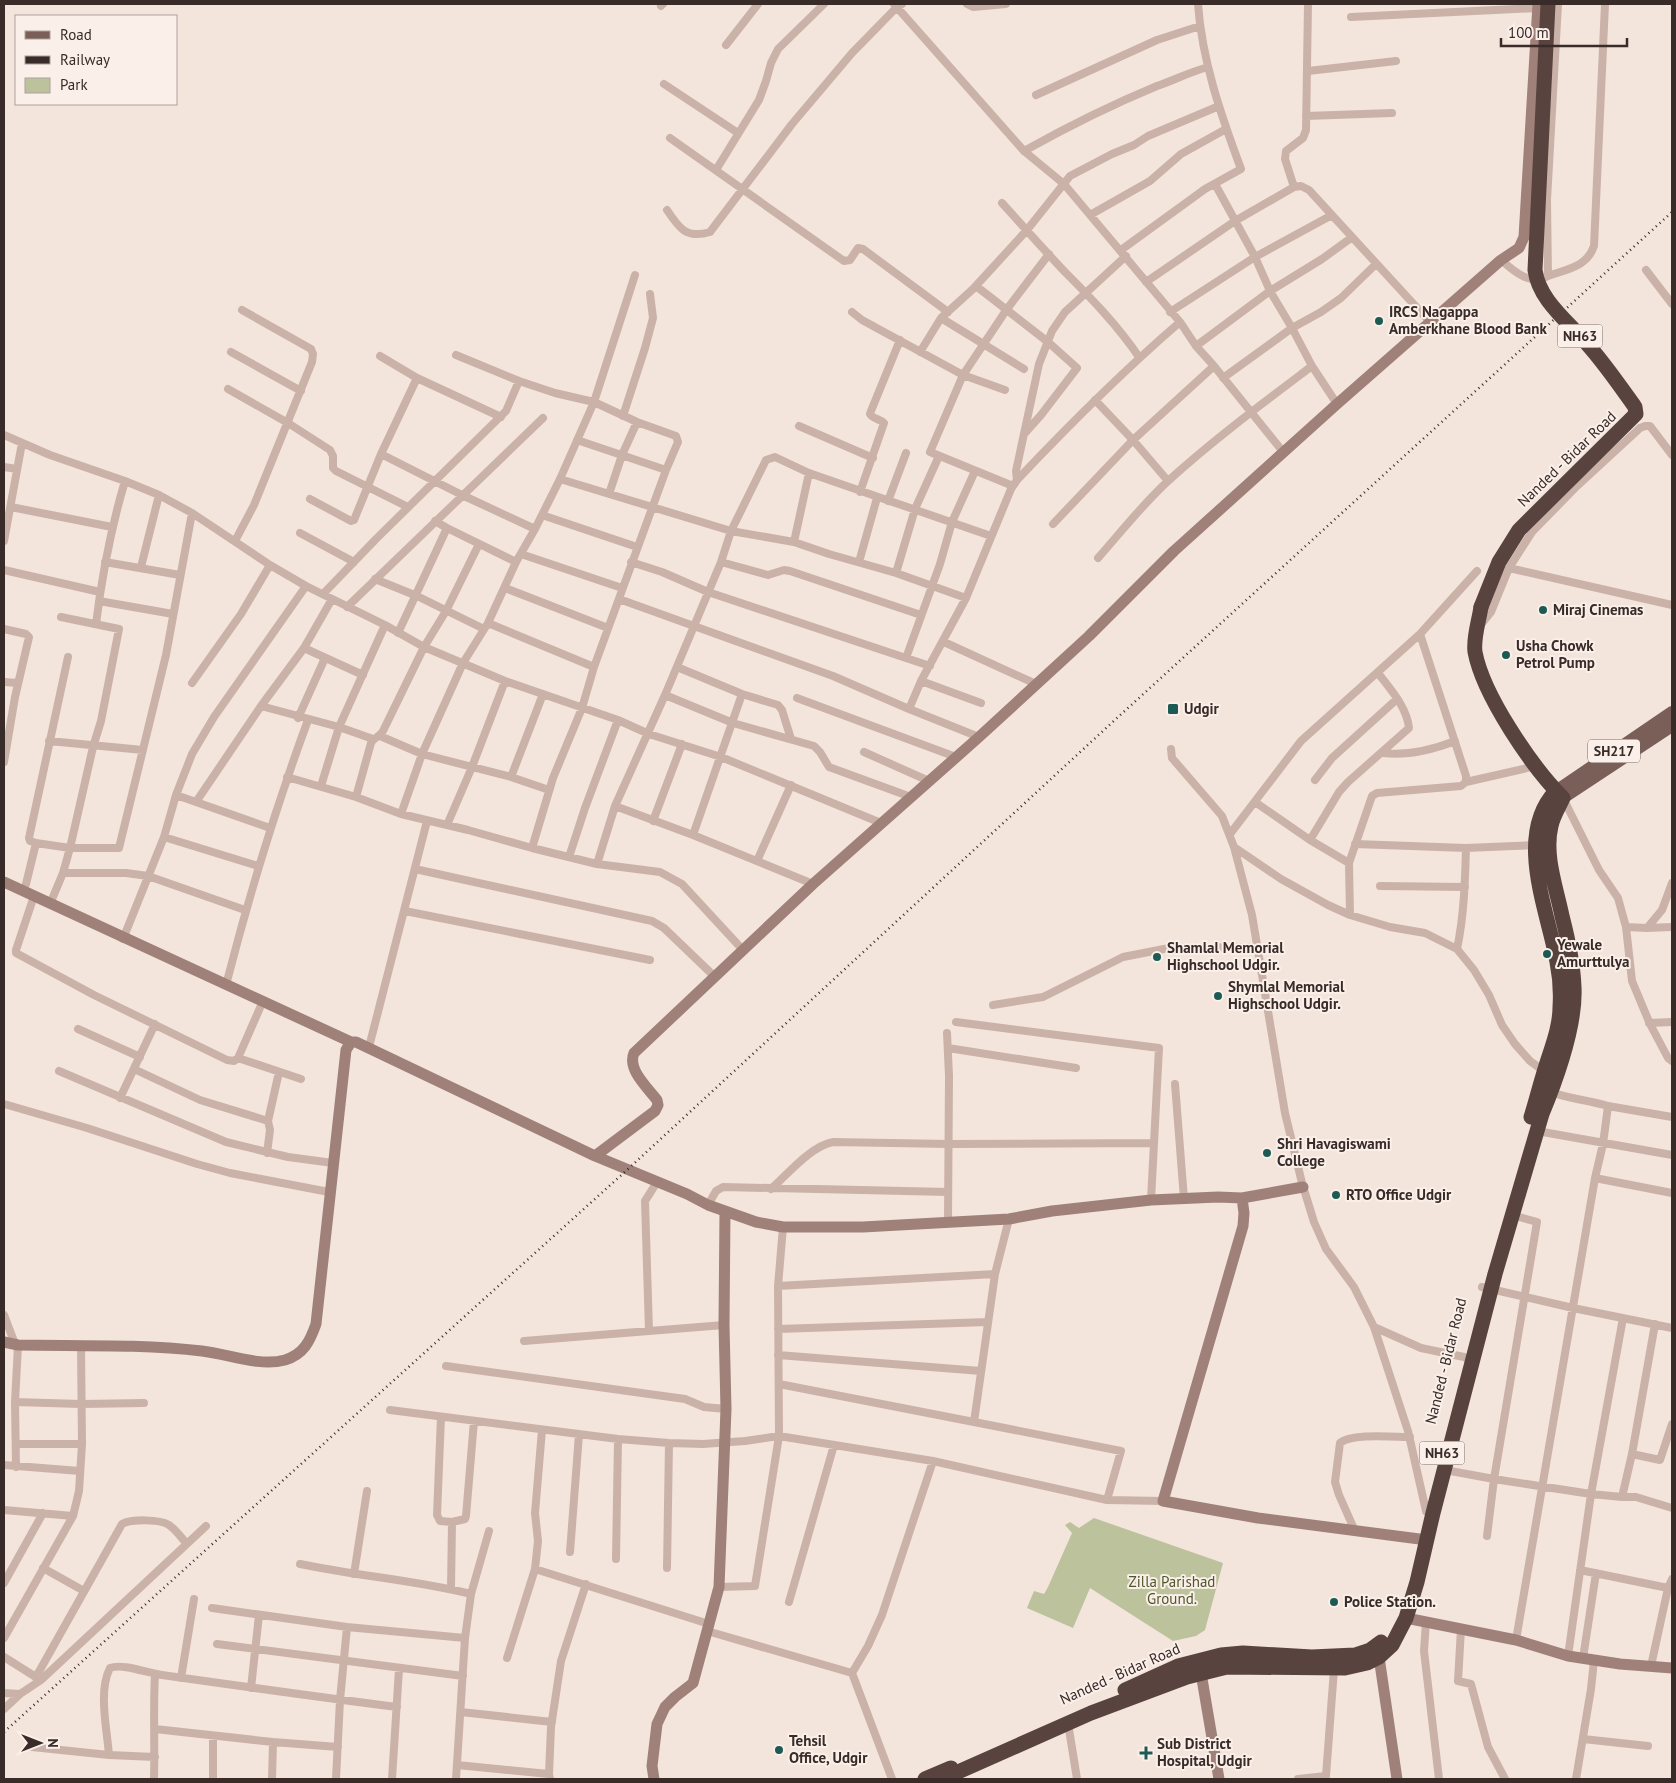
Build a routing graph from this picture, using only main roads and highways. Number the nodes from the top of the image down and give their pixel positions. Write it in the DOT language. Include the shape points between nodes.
graph roads {
  1 [pos="1541,5"];
  2 [pos="1672,712"];
  3 [pos="1672,726"];
  4 [pos="1559,794"];
  5 [pos="1550,1074"];
  6 [pos="1487,1288"];
  7 [pos="1469,1360"];
  8 [pos="1423,1539"];
  9 [pos="948,1778"];
  10 [pos="925,1779"];
  1 -- 4 [label="highway, Nanded - Bidar Road / NH63, bridge" via="1536,281 1542,294 1589,345 1635,407 1636,414 1518,530 1499,562 1481,607 1475,650 1481,676 1508,724"];
  2 -- 4 [label="main road, SH217"];
  3 -- 4 [label="main road, SH217"];
  4 -- 5 [label="highway, Nanded - Bidar Road / NH63" via="1542,845 1571,957 1574,1005 1571,1022"];
  5 -- 6 [label="highway, Nanded - Bidar Road / NH63"];
  5 -- 6 [label="highway, Nanded - Bidar Road / NH63" via="1551,1092"];
  6 -- 7 [label="highway, Nanded - Bidar Road / NH63"];
  7 -- 8 [label="highway, Nanded - Bidar Road / NH63" via="1445,1470"];
  7 -- 8 [label="highway, Nanded - Bidar Road / NH63" via="1426,1511"];
  8 -- 9 [label="highway, Nanded - Bidar Road / NH63" via="1417,1582 1406,1618 1392,1645 1378,1657 1366,1663 1334,1669 1227,1667 1201,1673 1068,1723"];
  8 -- 10 [label="highway, Nanded - Bidar Road / NH63" via="1402,1608 1391,1628 1370,1650 1330,1657 1243,1653 1195,1661"];
}
